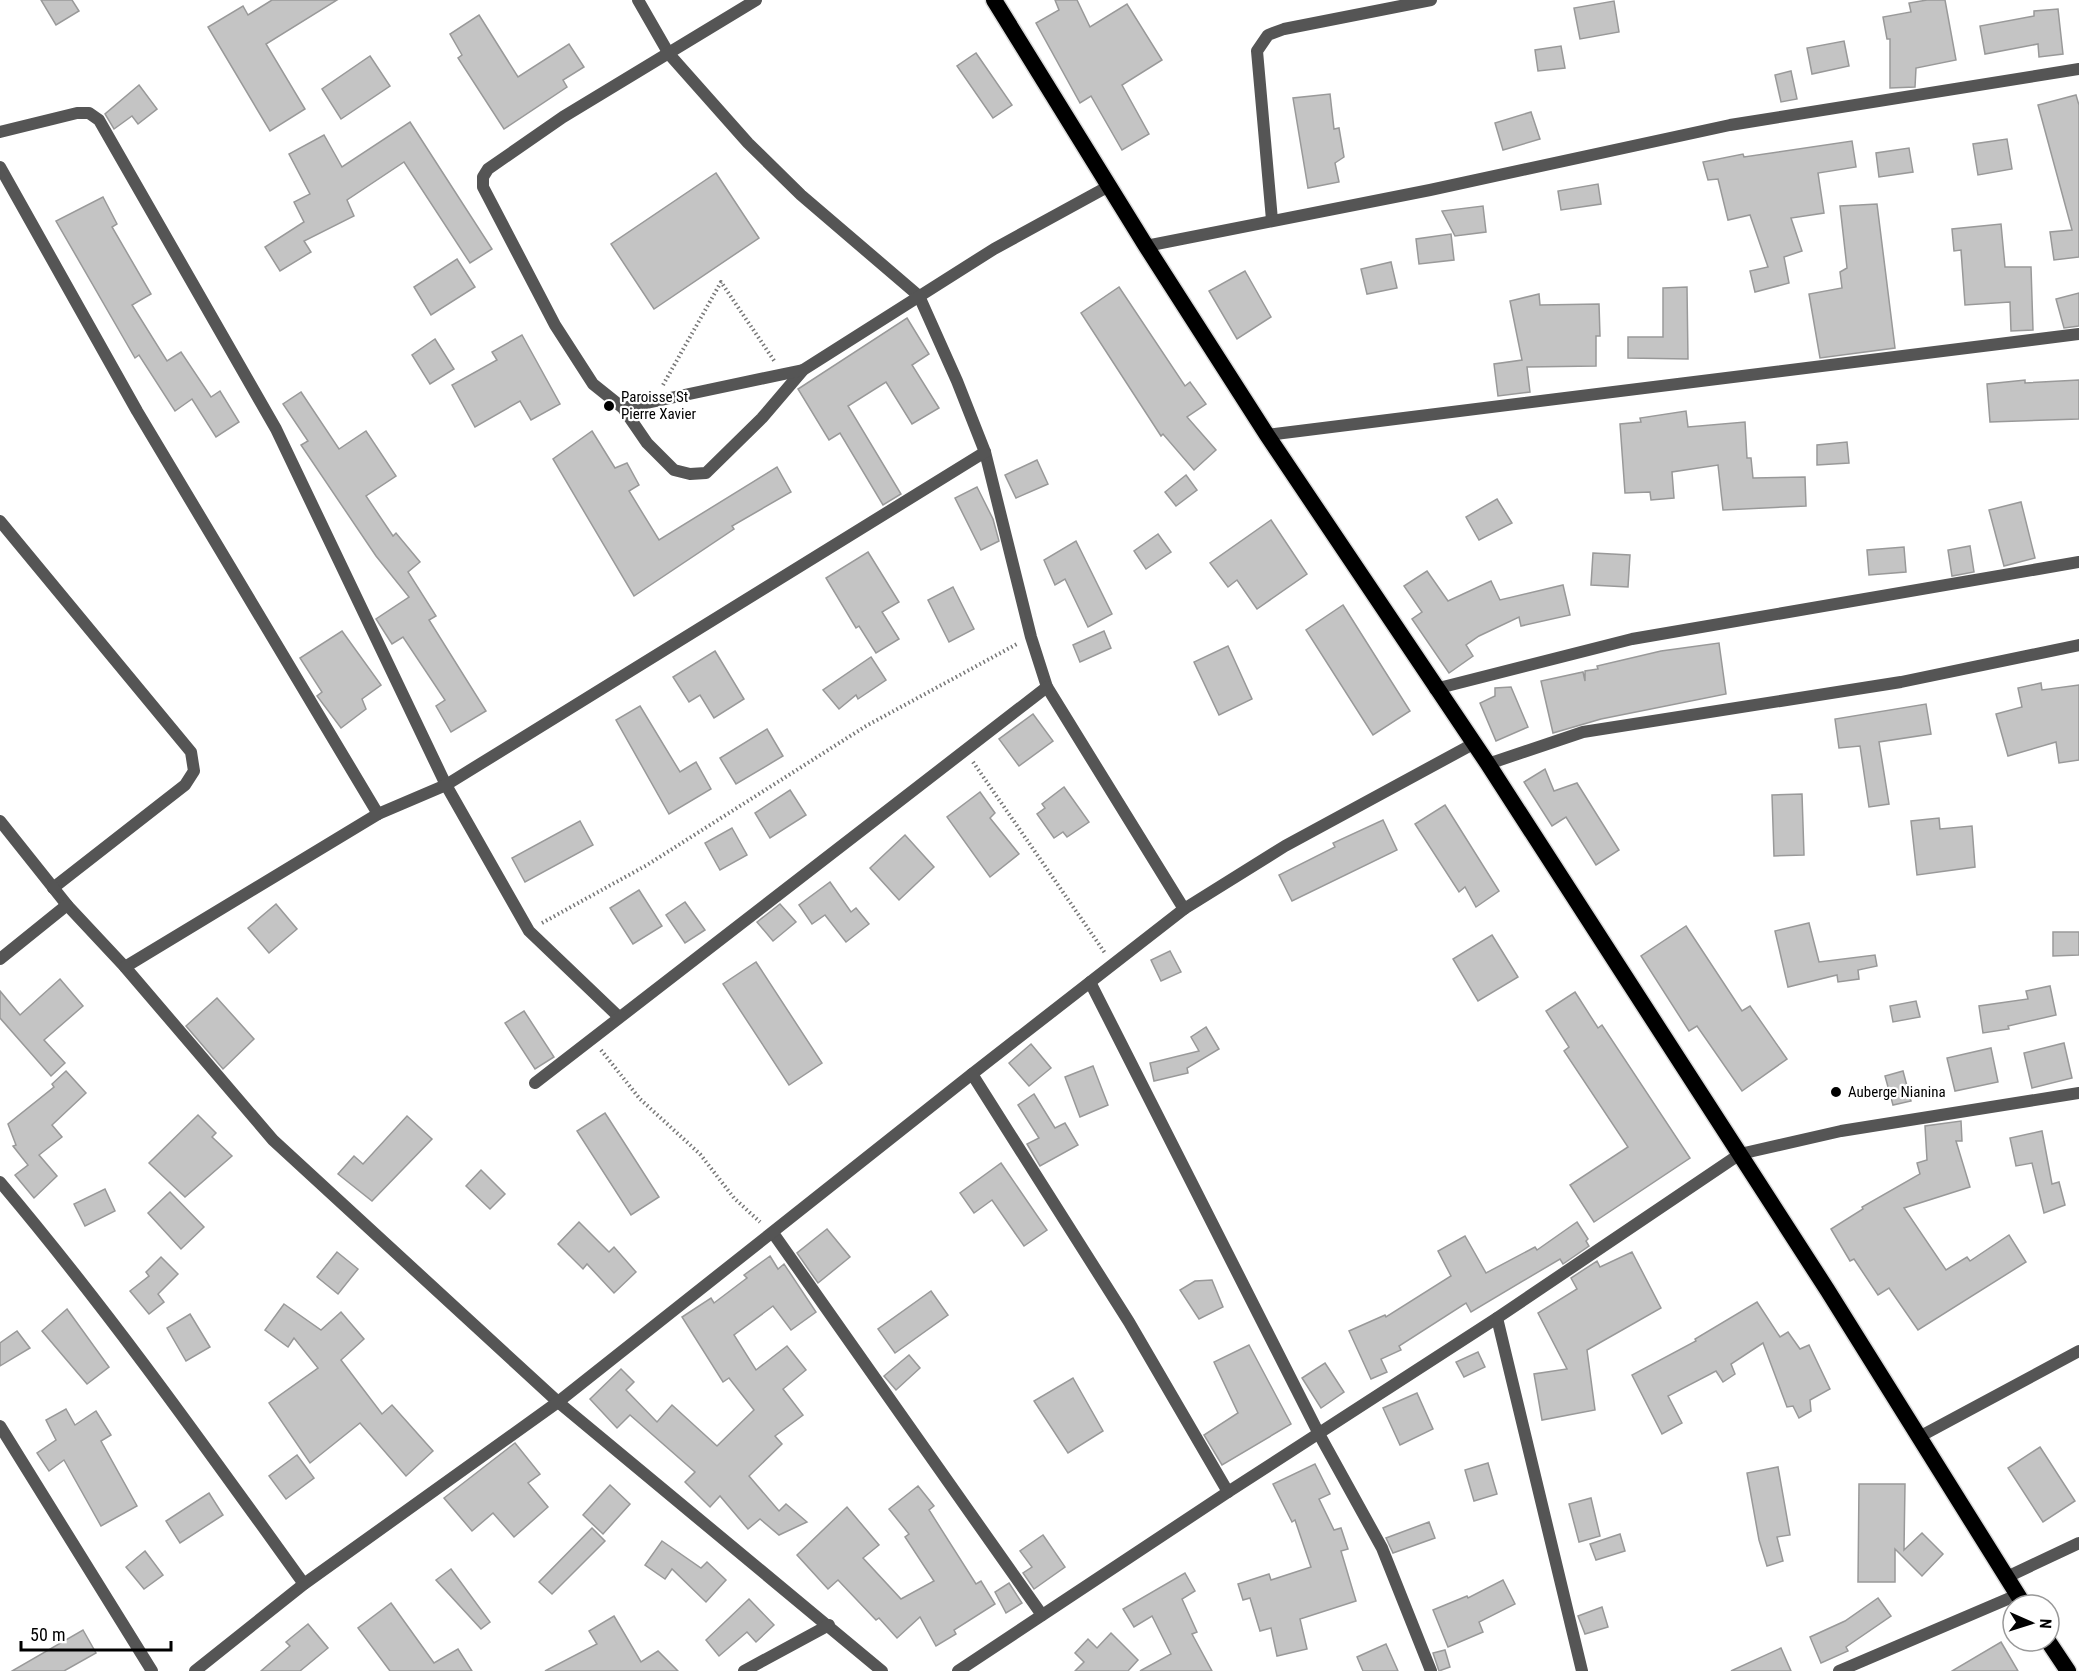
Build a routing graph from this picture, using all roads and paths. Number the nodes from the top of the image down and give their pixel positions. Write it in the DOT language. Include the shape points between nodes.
graph roads {
  1 [pos="638,0"];
  2 [pos="756,0"];
  3 [pos="994,0"];
  4 [pos="1431,0"];
  5 [pos="669,54"];
  6 [pos="2079,69"];
  7 [pos="0,132"];
  8 [pos="0,168"];
  9 [pos="1109,186"];
  10 [pos="1272,220"];
  11 [pos="1146,246"];
  12 [pos="919,296"];
  13 [pos="2079,334"];
  14 [pos="803,370"];
  15 [pos="784,374"];
  16 [pos="654,401"];
  17 [pos="623,408"];
  18 [pos="1267,435"];
  19 [pos="986,452"];
  20 [pos="0,521"];
  21 [pos="2079,562"];
  22 [pos="1031,637"];
  23 [pos="2079,645"];
  24 [pos="1047,687"];
  25 [pos="1435,689"];
  26 [pos="1473,744"];
  27 [pos="966,752"];
  28 [pos="1488,764"];
  29 [pos="446,784"];
  30 [pos="378,814"];
  31 [pos="0,821"];
  32 [pos="53,888"];
  33 [pos="67,905"];
  34 [pos="1184,909"];
  35 [pos="529,931"];
  36 [pos="0,959"];
  37 [pos="1112,965"];
  38 [pos="125,967"];
  39 [pos="1090,982"];
  40 [pos="618,1016"];
  41 [pos="591,1037"];
  42 [pos="972,1074"];
  43 [pos="535,1083"];
  44 [pos="2079,1093"];
  45 [pos="1740,1154"];
  46 [pos="0,1182"];
  47 [pos="773,1233"];
  48 [pos="1497,1318"];
  49 [pos="2079,1351"];
  50 [pos="558,1402"];
  51 [pos="0,1426"];
  52 [pos="1318,1434"];
  53 [pos="1919,1437"];
  54 [pos="1228,1491"];
  55 [pos="2079,1543"];
  56 [pos="2007,1577"];
  57 [pos="304,1584"];
  58 [pos="2016,1593"];
  59 [pos="2001,1607"];
  60 [pos="1042,1615"];
  61 [pos="828,1625"];
  62 [pos="2056,1653"];
  63 [pos="152,1671"];
  64 [pos="195,1671"];
  65 [pos="744,1671"];
  66 [pos="882,1671"];
  67 [pos="958,1671"];
  68 [pos="1431,1671"];
  69 [pos="1582,1671"];
  70 [pos="1839,1671"];
  71 [pos="2068,1671"];
  1 -- 5 [label="street"];
  2 -- 5 [label="street"];
  3 -- 9 [label="highway"];
  4 -- 10 [label="street" via="1268,35 1257,51"];
  5 -- 12 [label="street" via="748,143 801,195"];
  5 -- 17 [label="street" via="563,117 488,169 483,177 483,187 555,325 593,384"];
  6 -- 10 [label="street" via="1730,125"];
  7 -- 29 [label="street" via="77,113 89,113 99,120 276,429"];
  8 -- 30 [label="street" via="137,411"];
  9 -- 11 [label="highway"];
  9 -- 12 [label="street" via="994,249"];
  10 -- 11 [label="street"];
  11 -- 18 [label="highway"];
  12 -- 14 [label="street"];
  12 -- 19 [label="street"];
  13 -- 18 [label="street"];
  14 -- 15 [label="street"];
  14 -- 17 [label="street" via="762,418 706,473 674,470 647,443"];
  15 -- 16 [label="street"];
  15 -- 16 [label="path" via="721,282"];
  16 -- 17 [label="street"];
  18 -- 25 [label="highway"];
  19 -- 22 [label="street"];
  19 -- 29 [label="street"];
  20 -- 32 [label="street" via="191,752 194,771 185,785"];
  21 -- 25 [label="street" via="1632,639"];
  22 -- 24 [label="street"];
  22 -- 35 [label="path" via="866,726 647,865"];
  23 -- 28 [label="street" via="1901,682 1583,732"];
  24 -- 27 [label="street"];
  24 -- 34 [label="street"];
  25 -- 26 [label="highway"];
  26 -- 28 [label="highway"];
  26 -- 34 [label="street" via="1295,841"];
  27 -- 37 [label="path"];
  27 -- 40 [label="street"];
  28 -- 45 [label="highway"];
  29 -- 30 [label="street"];
  29 -- 35 [label="street"];
  30 -- 38 [label="street"];
  31 -- 32 [label="street"];
  32 -- 33 [label="street"];
  33 -- 36 [label="street"];
  33 -- 38 [label="street"];
  34 -- 37 [label="street"];
  35 -- 40 [label="street"];
  37 -- 39 [label="street"];
  38 -- 50 [label="street" via="273,1140"];
  39 -- 42 [label="street"];
  39 -- 52 [label="street"];
  40 -- 41 [label="street"];
  41 -- 43 [label="street"];
  41 -- 47 [label="path" via="640,1099 700,1154 734,1198"];
  42 -- 47 [label="street"];
  42 -- 54 [label="street" via="1129,1322"];
  44 -- 45 [label="street" via="1841,1131"];
  45 -- 48 [label="street"];
  45 -- 53 [label="highway"];
  46 -- 57 [label="street" via="148,1369"];
  47 -- 50 [label="street"];
  47 -- 60 [label="street"];
  48 -- 52 [label="street"];
  48 -- 69 [label="street"];
  49 -- 53 [label="street"];
  50 -- 57 [label="street"];
  50 -- 61 [label="street"];
  51 -- 63 [label="street"];
  52 -- 54 [label="street"];
  52 -- 68 [label="street" via="1382,1548"];
  53 -- 56 [label="highway"];
  54 -- 60 [label="street"];
  55 -- 56 [label="street"];
  56 -- 58 [label="highway"];
  57 -- 64 [label="street"];
  59 -- 70 [label="street"];
  60 -- 67 [label="street"];
  61 -- 65 [label="street"];
  61 -- 66 [label="street"];
  62 -- 71 [label="highway"];
}
